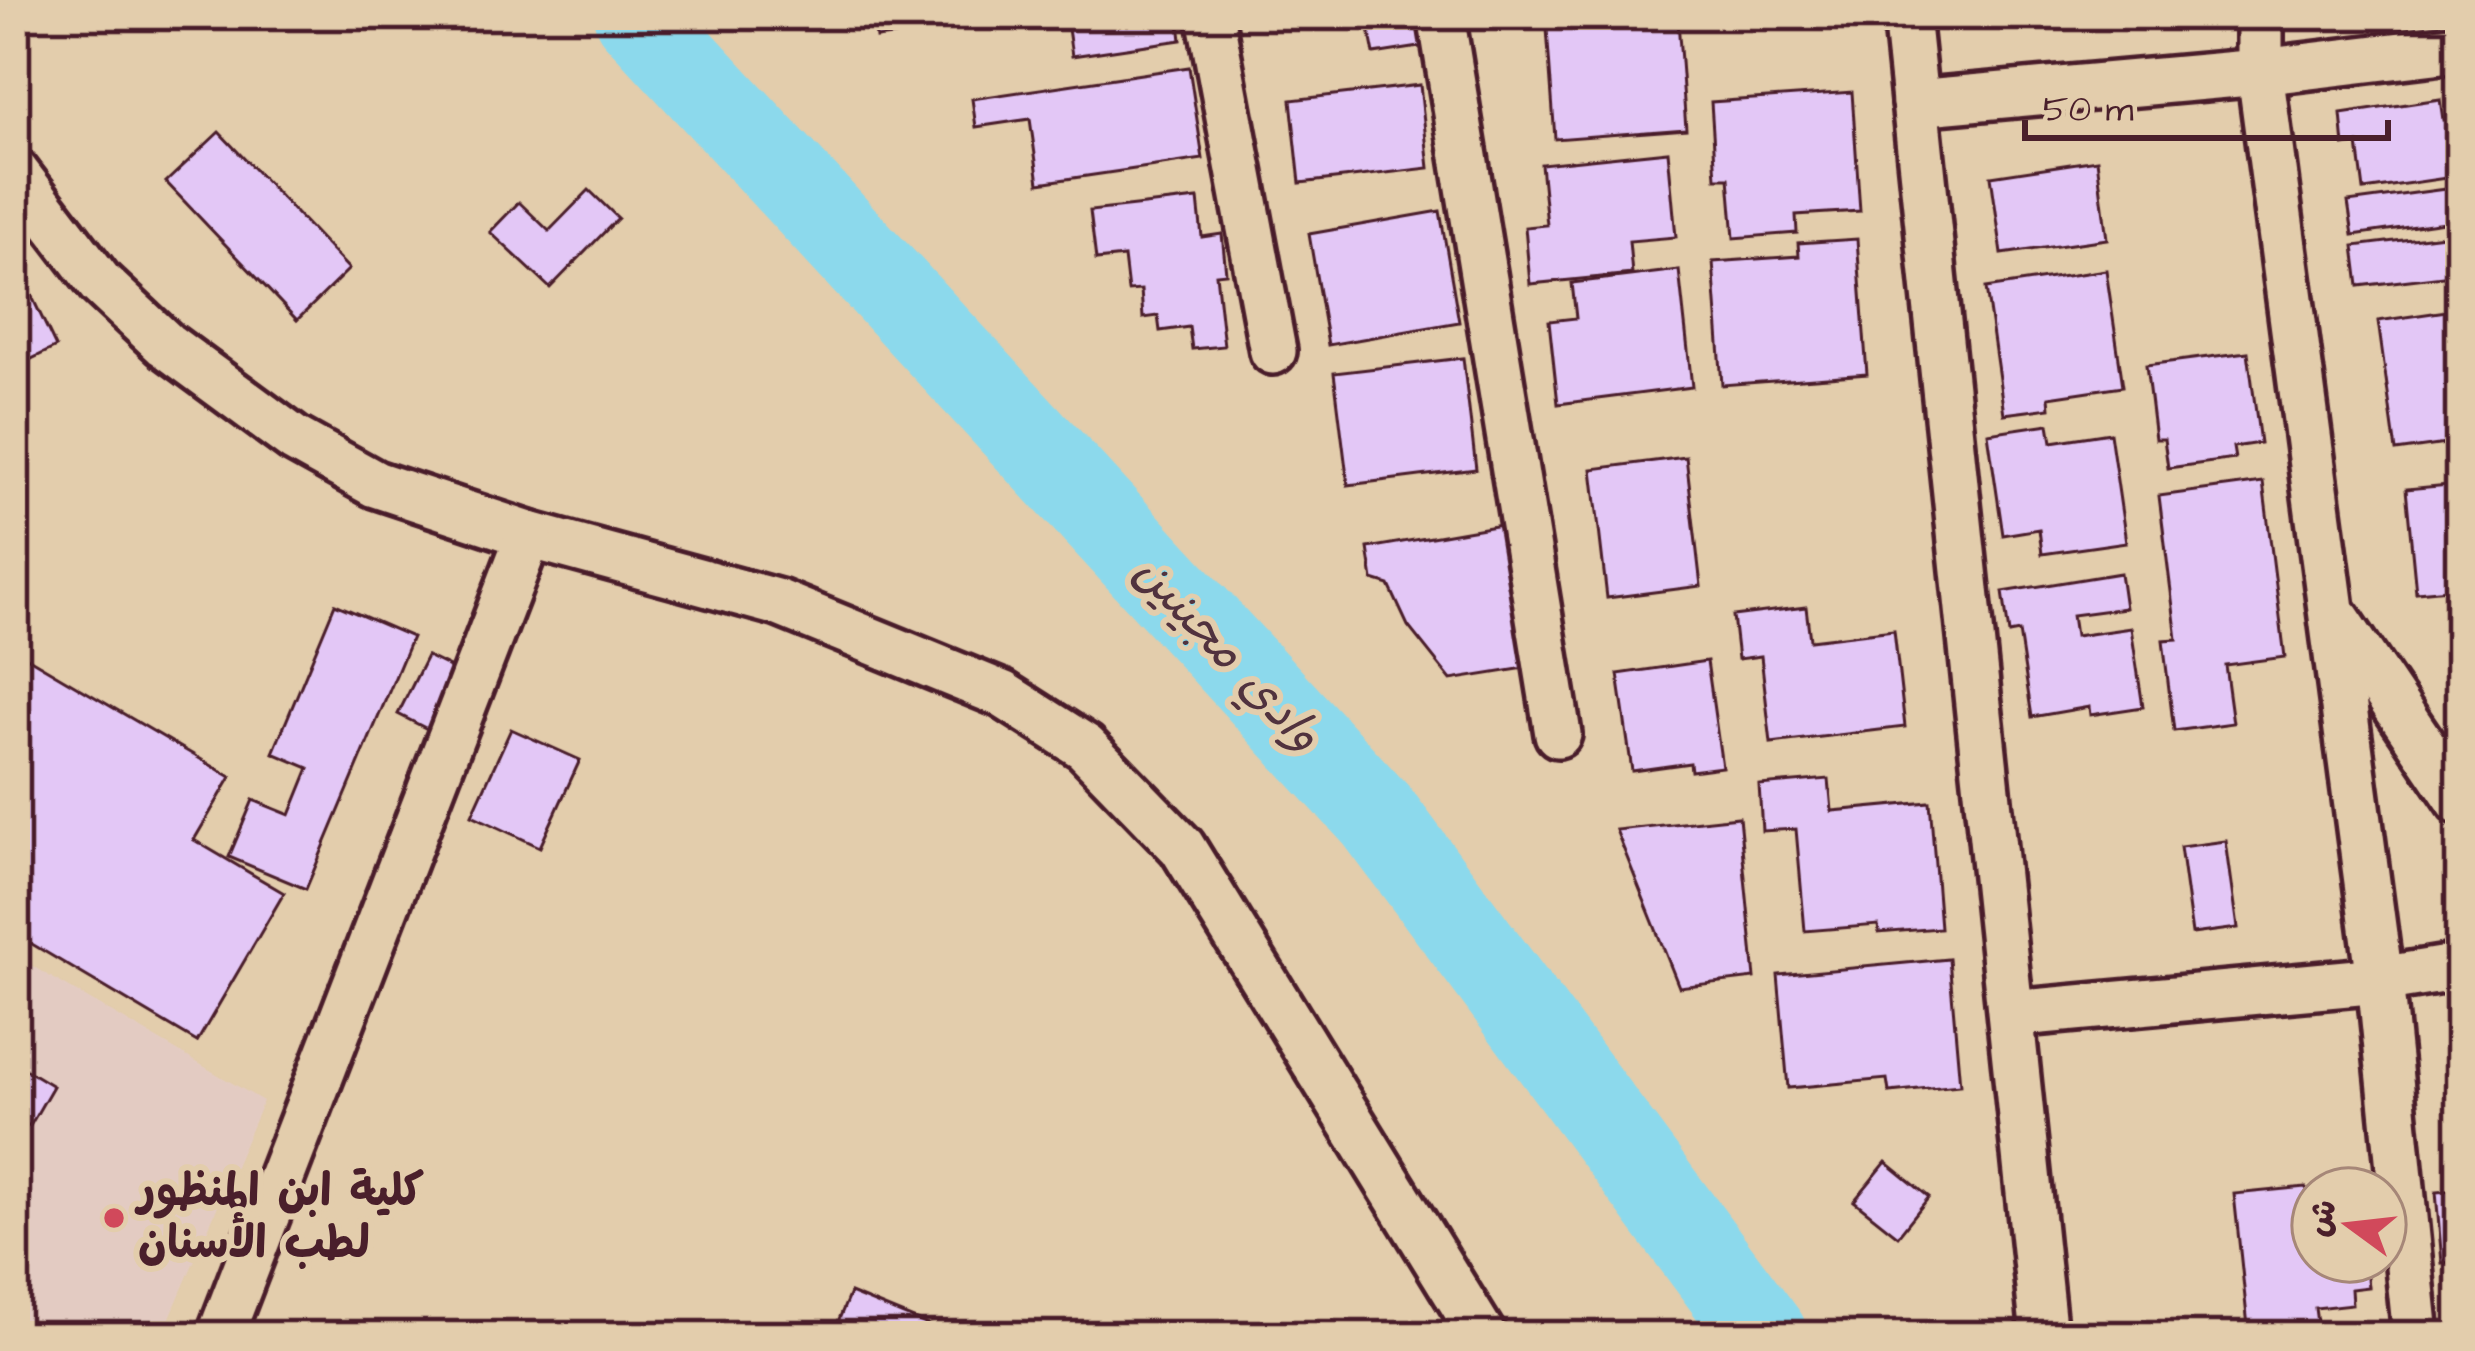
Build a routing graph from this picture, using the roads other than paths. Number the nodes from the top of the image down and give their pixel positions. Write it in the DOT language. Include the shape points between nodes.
graph roads {
  1 [pos="1210,15"];
  2 [pos="1441,15"];
  3 [pos="1906,15"];
  4 [pos="2260,15"];
  5 [pos="2460,48"];
  6 [pos="2260,72"];
  7 [pos="1916,104"];
  8 [pos="15,172"];
  9 [pos="1273,351"];
  10 [pos="529,535"];
  11 [pos="2331,610"];
  12 [pos="1558,734"];
  13 [pos="2460,801"];
  14 [pos="2460,967"];
  15 [pos="2380,980"];
  16 [pos="2011,1014"];
  17 [pos="220,1336"];
  18 [pos="1483,1336"];
  19 [pos="2044,1336"];
  20 [pos="2416,1336"];
  1 -- 9 [label="street"];
  2 -- 12 [label="street"];
  3 -- 7 [label="street"];
  4 -- 6 [label="street"];
  5 -- 6 [label="street"];
  6 -- 7 [label="street"];
  6 -- 11 [label="street"];
  7 -- 16 [label="street"];
  8 -- 10 [label="street" via="100,283 165,344 294,439 375,484"];
  10 -- 17 [label="street"];
  10 -- 18 [label="street" via="779,603 1002,694 1084,746 1182,847"];
  11 -- 13 [label="street"];
  11 -- 15 [label="street"];
  14 -- 15 [label="street"];
  15 -- 16 [label="street"];
  15 -- 20 [label="street"];
  16 -- 19 [label="street"];
}
